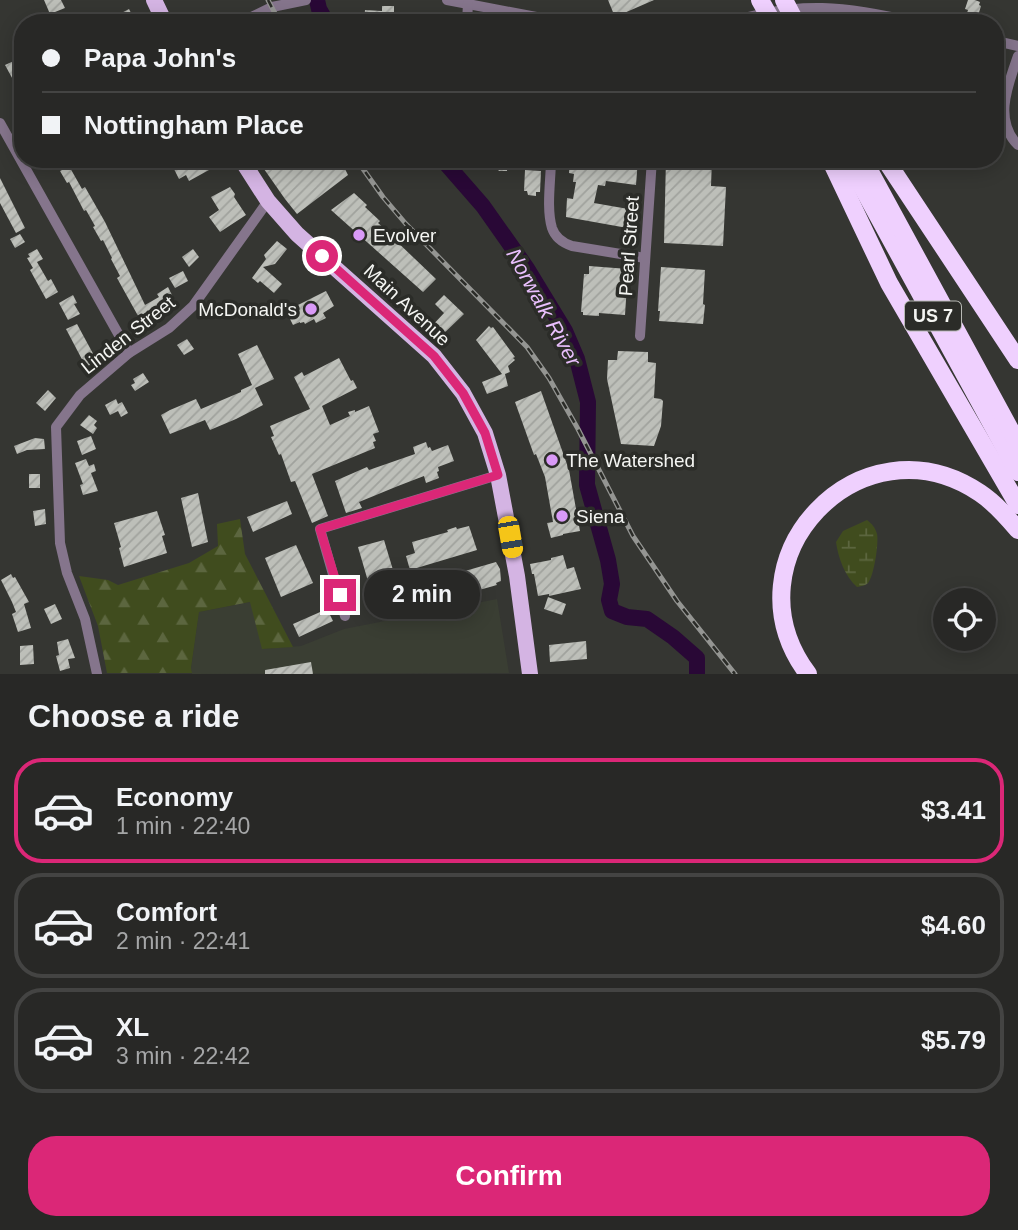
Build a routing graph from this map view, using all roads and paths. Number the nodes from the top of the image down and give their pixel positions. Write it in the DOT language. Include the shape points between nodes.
graph roads {
  1 [pos="306,0"];
  2 [pos="447,0"];
  3 [pos="299,1"];
  4 [pos="468,3"];
  5 [pos="258,14"];
  6 [pos="467,14"];
  7 [pos="521,14"];
  8 [pos="757,14"];
  9 [pos="878,14"];
  10 [pos="1018,56"];
  11 [pos="1004,106"];
  12 [pos="1004,117"];
  13 [pos="0,123"];
  14 [pos="1018,145"];
  15 [pos="14,148"];
  16 [pos="25,168"];
  17 [pos="247,168"];
  18 [pos="551,168"];
  19 [pos="651,168"];
  20 [pos="834,168"];
  21 [pos="852,168"];
  22 [pos="868,168"];
  23 [pos="891,168"];
  24 [pos="268,201"];
  25 [pos="645,258"];
  26 [pos="640,335"];
  27 [pos="129,354"];
  28 [pos="1018,360"];
  29 [pos="1018,444"];
  30 [pos="1018,472"];
  31 [pos="498,475"];
  32 [pos="1018,505"];
  33 [pos="1018,530"];
  34 [pos="345,616"];
  35 [pos="97,674"];
  36 [pos="530,674"];
  37 [pos="808,674"];
  1 -- 3 [label="street"];
  2 -- 4 [label="street"];
  3 -- 5 [label="street"];
  4 -- 6 [label="street"];
  4 -- 7 [label="street"];
  8 -- 9 [label="street" via="824,5"];
  10 -- 11 [label="street"];
  12 -- 14 [label="street"];
  13 -- 15 [label="street"];
  16 -- 27 [label="street"];
  17 -- 24 [label="main road, Main Avenue"];
  18 -- 25 [label="street" via="552,228 561,241"];
  19 -- 25 [label="street, Pearl Street"];
  20 -- 32 [label="highway" via="889,283"];
  21 -- 30 [label="highway, US 7"];
  22 -- 29 [label="highway, US 7"];
  23 -- 28 [label="highway"];
  24 -- 27 [label="street, Linden Street" via="193,306"];
  24 -- 31 [label="main road, Main Avenue" via="297,234 434,356 463,393 485,433"];
  25 -- 26 [label="street, Pearl Street"];
  27 -- 35 [label="street, Linden Street" via="80,395 56,427 60,543"];
  31 -- 34 [label="street" via="320,529"];
  31 -- 36 [label="main road, Main Avenue"];
  33 -- 37 [label="highway" via="979,492 930,472 880,473 835,494 802,529 782,583 787,633"];
}
